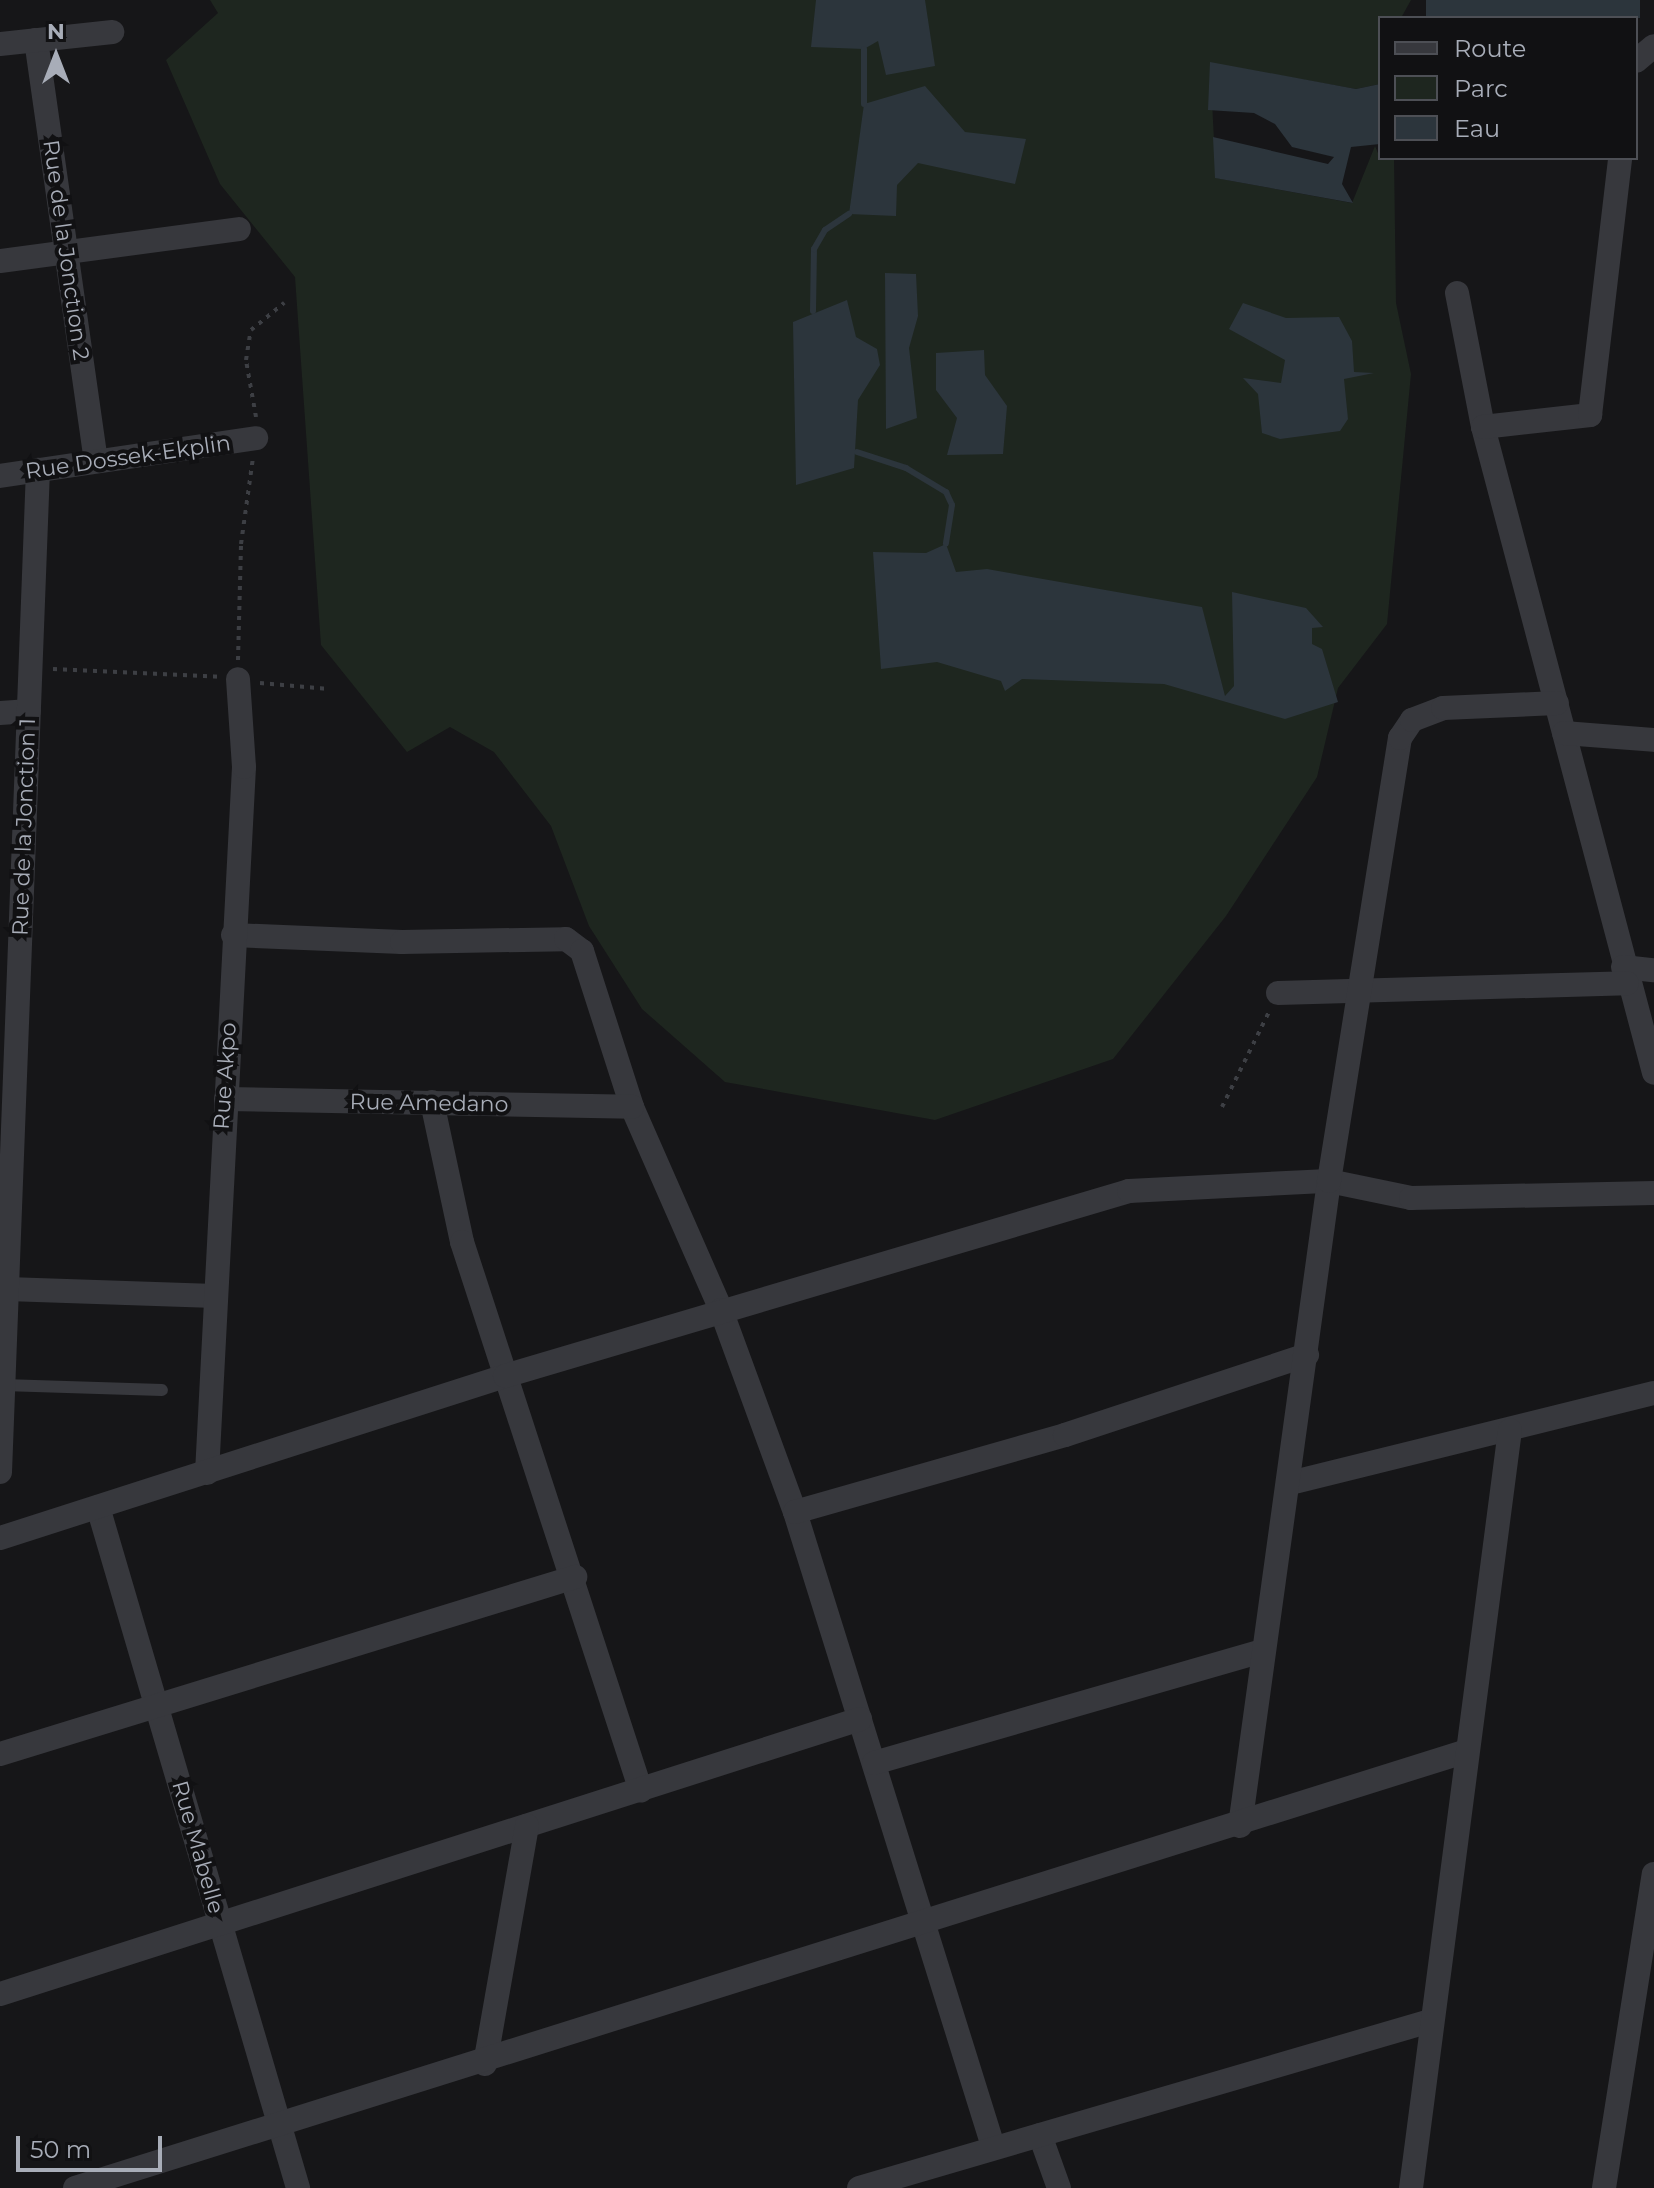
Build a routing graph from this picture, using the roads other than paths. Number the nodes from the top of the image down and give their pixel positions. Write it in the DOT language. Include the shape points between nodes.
graph roads {
  1 [pos="112,32"];
  2 [pos="36,40"];
  3 [pos="0,44"];
  4 [pos="1654,46"];
  5 [pos="1638,59"];
  6 [pos="1620,160"];
  7 [pos="239,229"];
  8 [pos="66,252"];
  9 [pos="0,261"];
  10 [pos="1457,293"];
  11 [pos="1483,427"];
  12 [pos="256,438"];
  13 [pos="96,461"];
  14 [pos="38,470"];
  15 [pos="0,476"];
  16 [pos="238,679"];
  17 [pos="1557,703"];
  18 [pos="29,711"];
  19 [pos="0,713"];
  20 [pos="1564,733"];
  21 [pos="1654,740"];
  22 [pos="233,935"];
  23 [pos="1654,970"];
  24 [pos="1625,975"];
  25 [pos="1278,993"];
  26 [pos="1361,994"];
  27 [pos="1654,1073"];
  28 [pos="226,1099"];
  29 [pos="432,1102"];
  30 [pos="632,1107"];
  31 [pos="1329,1181"];
  32 [pos="1654,1193"];
  33 [pos="7,1289"];
  34 [pos="215,1296"];
  35 [pos="721,1310"];
  36 [pos="2,1345"];
  37 [pos="1307,1355"];
  38 [pos="505,1376"];
  39 [pos="3,1385"];
  40 [pos="162,1390"];
  41 [pos="1654,1393"];
  42 [pos="1510,1430"];
  43 [pos="0,1472"];
  44 [pos="207,1473"];
  45 [pos="1290,1483"];
  46 [pos="98,1507"];
  47 [pos="795,1512"];
  48 [pos="0,1538"];
  49 [pos="575,1577"];
  50 [pos="1263,1651"];
  51 [pos="159,1711"];
  52 [pos="860,1719"];
  53 [pos="1467,1751"];
  54 [pos="0,1754"];
  55 [pos="874,1763"];
  56 [pos="641,1791"];
  57 [pos="527,1826"];
  58 [pos="1240,1826"];
  59 [pos="1654,1874"];
  60 [pos="219,1921"];
  61 [pos="920,1924"];
  62 [pos="0,1994"];
  63 [pos="1430,2021"];
  64 [pos="485,2064"];
  65 [pos="281,2126"];
  66 [pos="1040,2135"];
  67 [pos="993,2146"];
  68 [pos="75,2188"];
  69 [pos="298,2188"];
  70 [pos="859,2188"];
  71 [pos="1059,2188"];
  72 [pos="1411,2188"];
  73 [pos="1604,2188"];
  1 -- 2 [label="street"];
  2 -- 3 [label="street"];
  2 -- 8 [label="street, Rue de la Jonction 2"];
  4 -- 5 [label="street"];
  6 -- 11 [label="street" via="1590,415"];
  7 -- 8 [label="street"];
  8 -- 9 [label="street"];
  8 -- 13 [label="street, Rue de la Jonction 2"];
  10 -- 11 [label="street"];
  11 -- 17 [label="street"];
  12 -- 13 [label="street, Rue Dossek-Ekplin"];
  13 -- 14 [label="street, Rue Dossek-Ekplin"];
  14 -- 15 [label="street, Rue Dossek-Ekplin"];
  14 -- 18 [label="street, Rue de la Jonction 1"];
  16 -- 22 [label="street, Rue Akpo" via="244,767"];
  17 -- 20 [label="street"];
  17 -- 26 [label="street" via="1443,708 1412,720 1400,738"];
  18 -- 19 [label="street"];
  18 -- 33 [label="street, Rue de la Jonction 1"];
  20 -- 21 [label="street"];
  20 -- 24 [label="street"];
  22 -- 28 [label="street, Rue Akpo"];
  22 -- 30 [label="street" via="566,939 582,951"];
  23 -- 24 [label="street"];
  24 -- 26 [label="street"];
  24 -- 27 [label="street"];
  25 -- 26 [label="street"];
  26 -- 31 [label="street"];
  28 -- 29 [label="street, Rue Amedano"];
  28 -- 34 [label="street, Rue Akpo"];
  29 -- 30 [label="street, Rue Amedano"];
  29 -- 38 [label="street" via="462,1242"];
  30 -- 35 [label="street"];
  31 -- 32 [label="street" via="1411,1198"];
  31 -- 35 [label="street" via="1129,1191"];
  31 -- 37 [label="street"];
  33 -- 34 [label="street"];
  33 -- 36 [label="street, Rue de la Jonction 1"];
  34 -- 44 [label="street, Rue Akpo"];
  35 -- 38 [label="street"];
  35 -- 47 [label="street"];
  36 -- 39 [label="street, Rue de la Jonction 1"];
  37 -- 45 [label="street"];
  37 -- 47 [label="street" via="1065,1435"];
  38 -- 44 [label="street"];
  38 -- 49 [label="street"];
  39 -- 40 [label="lane"];
  39 -- 43 [label="street, Rue de la Jonction 1"];
  41 -- 42 [label="street"];
  42 -- 45 [label="street"];
  42 -- 53 [label="street"];
  44 -- 46 [label="street"];
  45 -- 50 [label="street"];
  46 -- 48 [label="street"];
  46 -- 51 [label="street, Rue Mabelle"];
  47 -- 52 [label="street"];
  49 -- 51 [label="street"];
  49 -- 56 [label="street"];
  50 -- 55 [label="street"];
  50 -- 58 [label="street"];
  51 -- 54 [label="street"];
  51 -- 60 [label="street, Rue Mabelle"];
  52 -- 55 [label="street"];
  52 -- 56 [label="street"];
  53 -- 58 [label="street"];
  53 -- 63 [label="street"];
  55 -- 61 [label="street"];
  56 -- 57 [label="street"];
  57 -- 60 [label="street"];
  57 -- 64 [label="street"];
  58 -- 61 [label="street"];
  59 -- 73 [label="street"];
  60 -- 62 [label="street"];
  60 -- 65 [label="street, Rue Mabelle"];
  61 -- 64 [label="street"];
  61 -- 67 [label="street"];
  63 -- 66 [label="street"];
  63 -- 72 [label="street"];
  64 -- 65 [label="street"];
  65 -- 68 [label="street"];
  65 -- 69 [label="street, Rue Mabelle"];
  66 -- 67 [label="street"];
  66 -- 71 [label="street"];
  67 -- 70 [label="street"];
}
